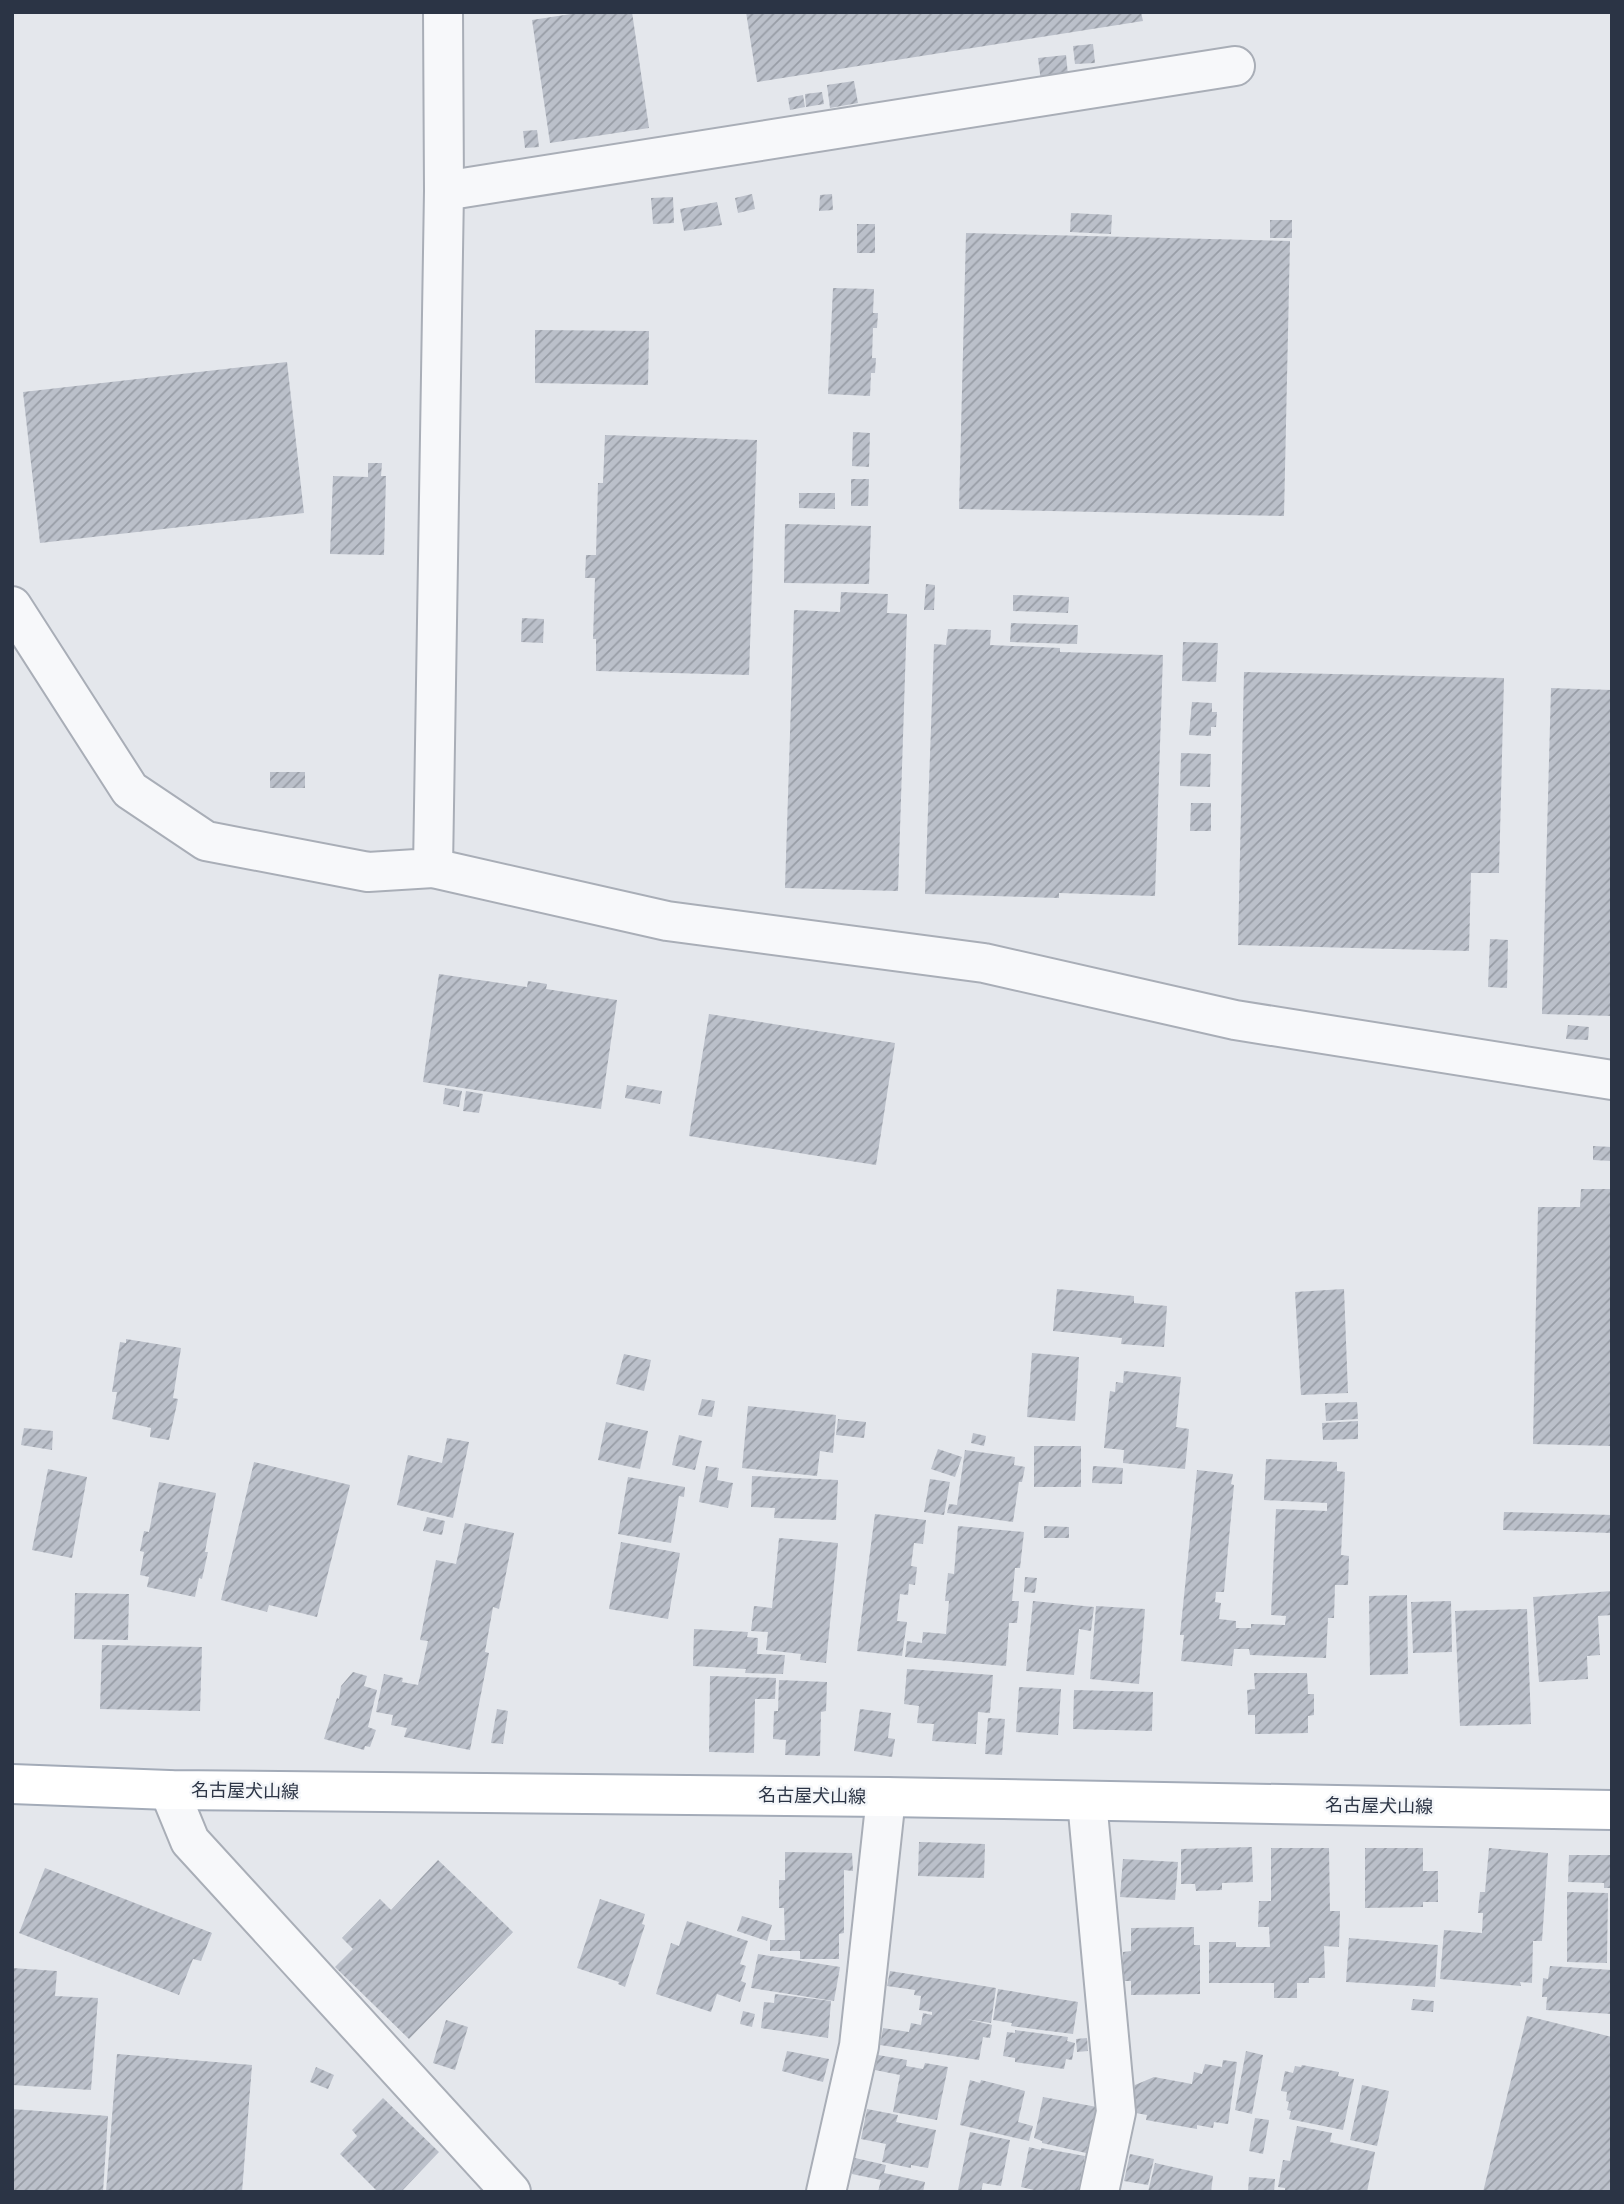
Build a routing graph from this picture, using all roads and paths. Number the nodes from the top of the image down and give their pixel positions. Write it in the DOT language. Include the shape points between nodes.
graph roads {
  1 [pos="443,12"];
  2 [pos="1235,66"];
  3 [pos="444,191"];
  4 [pos="12,606"];
  5 [pos="433,867"];
  6 [pos="1612,1080"];
  7 [pos="12,1784"];
  8 [pos="169,1790"];
  9 [pos="886,1797"];
  10 [pos="1087,1801"];
  11 [pos="1612,1810"];
  12 [pos="511,2192"];
  13 [pos="826,2192"];
  14 [pos="1099,2192"];
  1 -- 3 [label="street"];
  2 -- 3 [label="street"];
  3 -- 5 [label="street"];
  4 -- 5 [label="street" via="130,790 206,841 368,872"];
  5 -- 6 [label="street" via="667,921 984,963 1235,1020"];
  7 -- 8 [label="main road, 名古屋犬山線"];
  8 -- 9 [label="main road, 名古屋犬山線"];
  8 -- 12 [label="street" via="190,1841"];
  9 -- 10 [label="main road, 名古屋犬山線"];
  9 -- 13 [label="street" via="859,2046"];
  10 -- 11 [label="main road, 名古屋犬山線"];
  10 -- 14 [label="street" via="1116,2112"];
}
